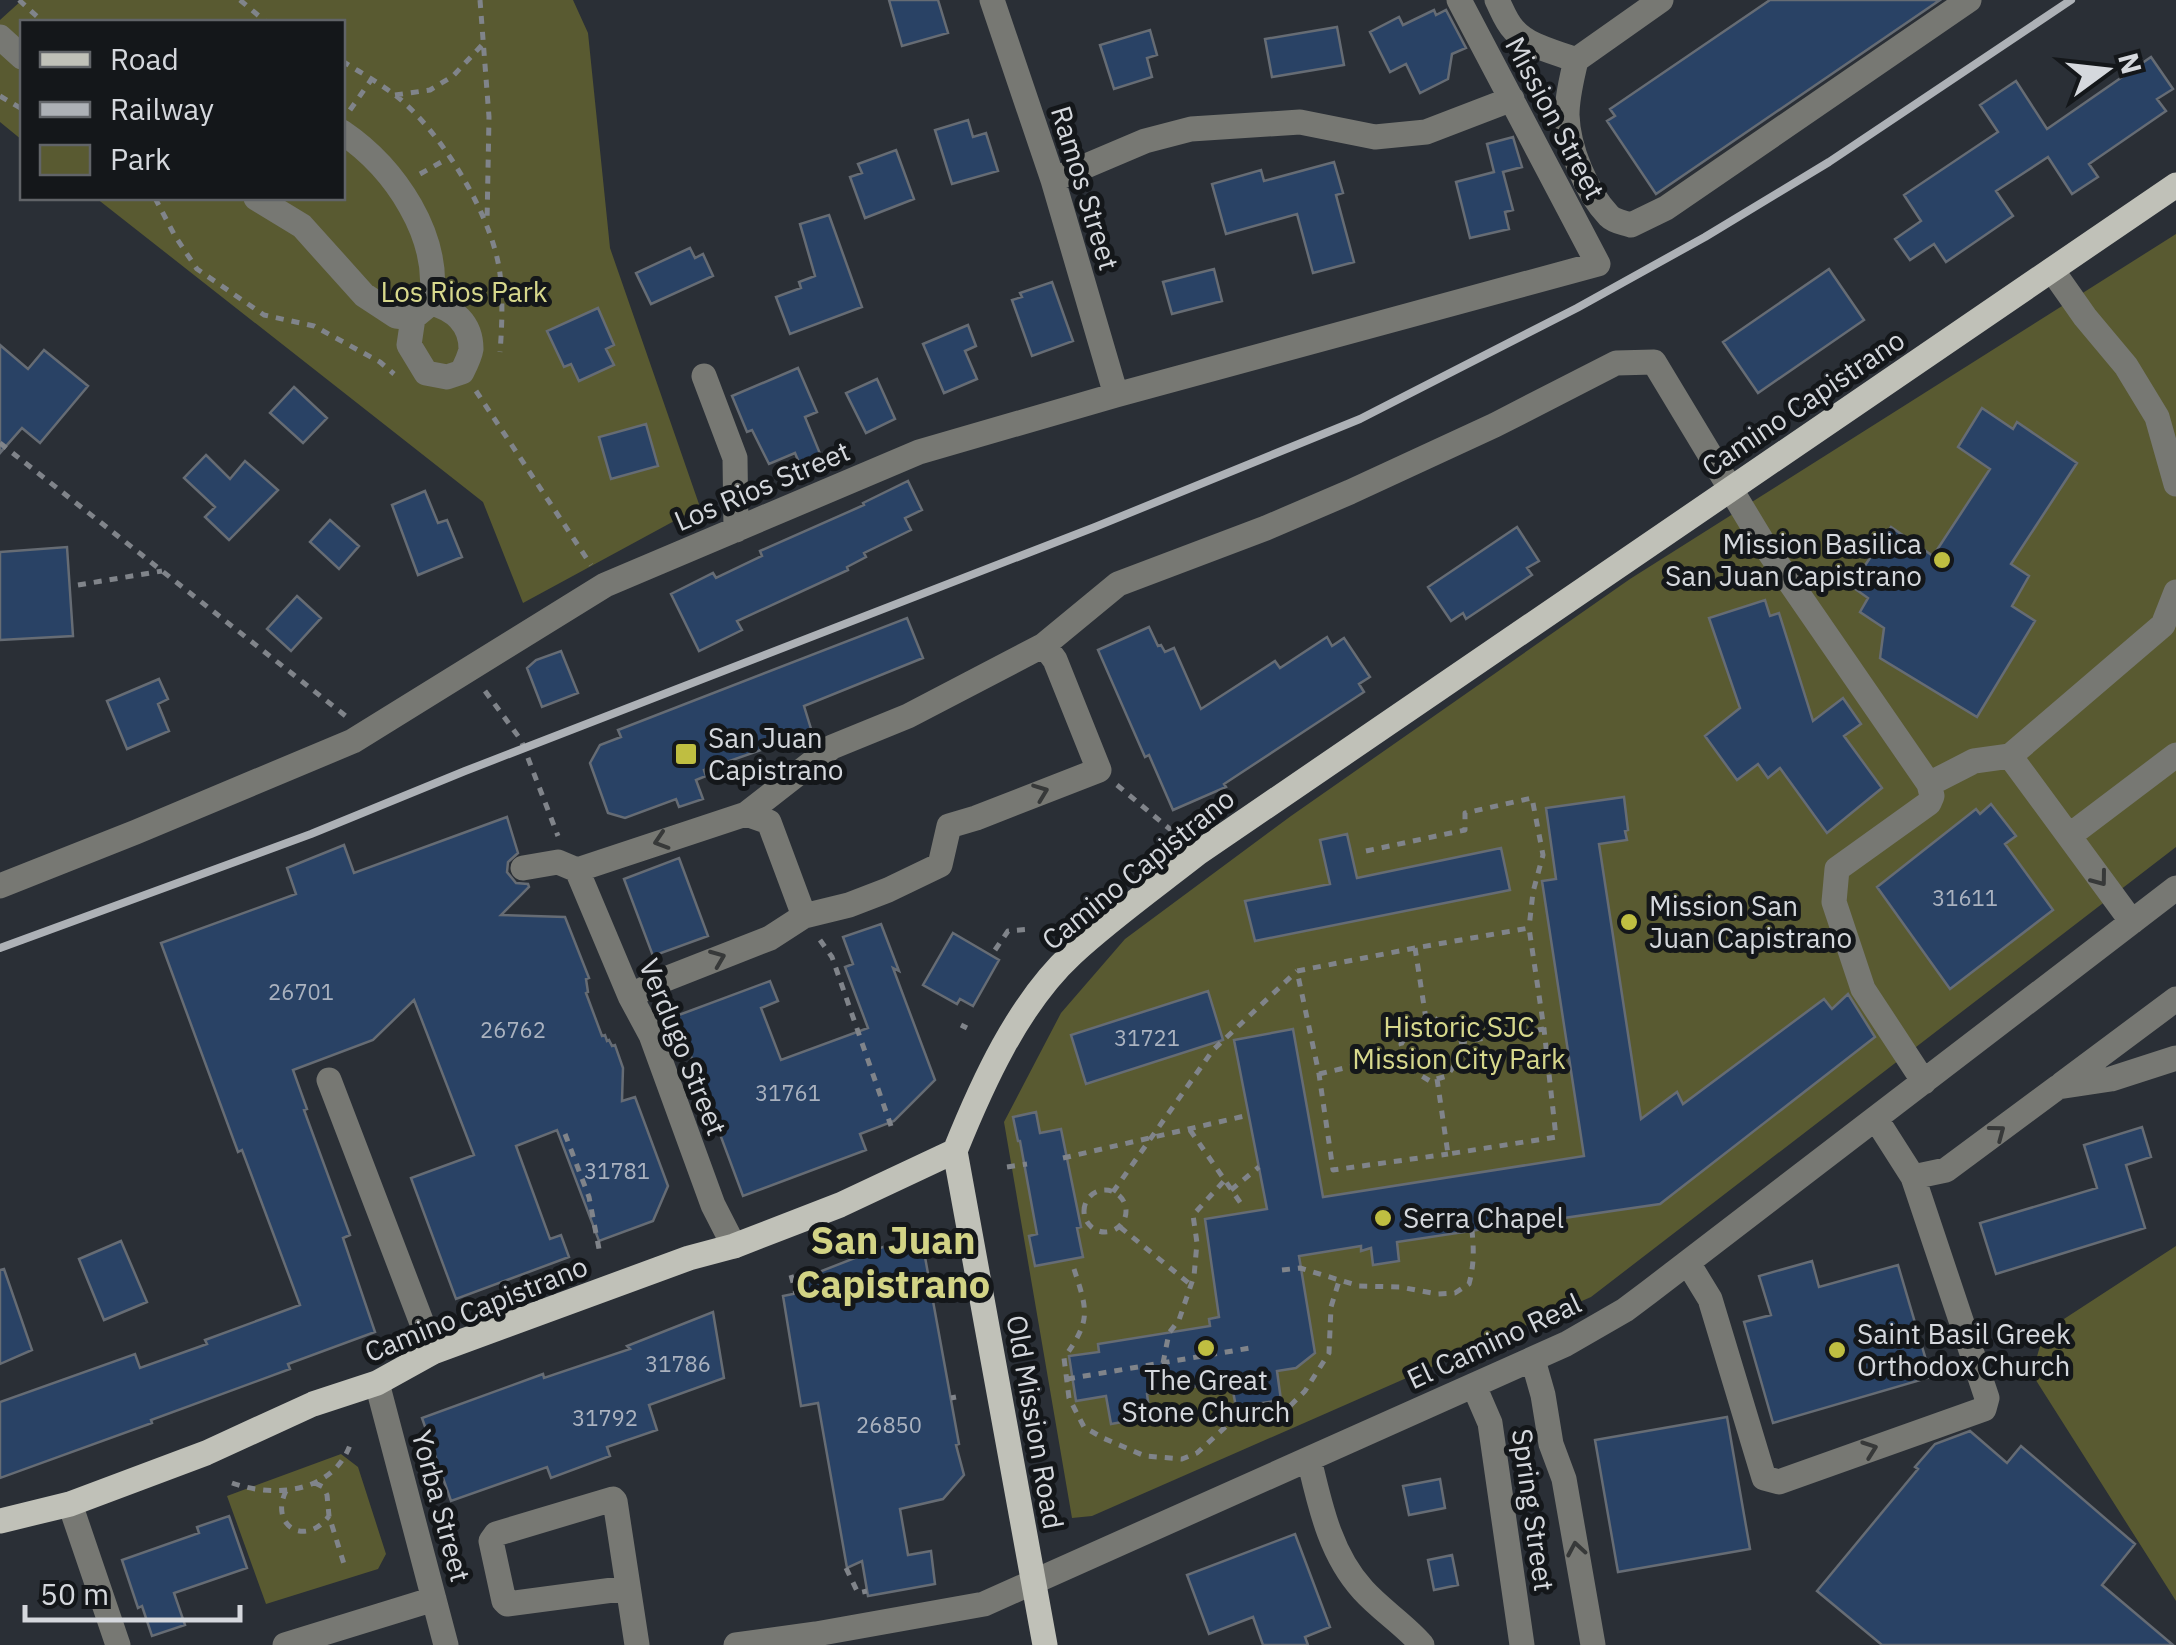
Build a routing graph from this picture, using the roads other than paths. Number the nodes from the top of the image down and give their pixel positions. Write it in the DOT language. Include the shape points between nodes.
graph roads {
  1 [pos="992,0"];
  2 [pos="1459,0"];
  3 [pos="1497,0"];
  4 [pos="1661,0"];
  5 [pos="1969,0"];
  6 [pos="0,37"];
  7 [pos="20,54"];
  8 [pos="1576,60"];
  9 [pos="1512,99"];
  10 [pos="345,134"];
  11 [pos="1053,180"];
  12 [pos="2176,185"];
  13 [pos="259,200"];
  14 [pos="1598,264"];
  15 [pos="2052,270"];
  16 [pos="422,310"];
  17 [pos="704,376"];
  18 [pos="1116,395"];
  19 [pos="2176,484"];
  20 [pos="1731,488"];
  21 [pos="736,530"];
  22 [pos="2176,592"];
  23 [pos="2170,633"];
  24 [pos="1044,645"];
  25 [pos="2176,755"];
  26 [pos="2010,756"];
  27 [pos="1929,784"];
  28 [pos="746,814"];
  29 [pos="2068,836"];
  30 [pos="523,868"];
  31 [pos="577,870"];
  32 [pos="0,886"];
  33 [pos="2176,888"];
  34 [pos="804,916"];
  35 [pos="2132,922"];
  36 [pos="630,996"];
  37 [pos="2176,999"];
  38 [pos="2176,1058"];
  39 [pos="328,1080"];
  40 [pos="1924,1082"];
  41 [pos="2058,1087"];
  42 [pos="1876,1119"];
  43 [pos="954,1152"];
  44 [pos="1914,1177"];
  45 [pos="734,1246"];
  46 [pos="1688,1263"];
  47 [pos="432,1352"];
  48 [pos="1533,1360"];
  49 [pos="377,1382"];
  50 [pos="1474,1386"];
  51 [pos="1309,1459"];
  52 [pos="70,1504"];
  53 [pos="0,1521"];
  54 [pos="1033,1582"];
  55 [pos="628,1588"];
  56 [pos="434,1599"];
  57 [pos="853,1636"];
  58 [pos="118,1645"];
  59 [pos="285,1645"];
  60 [pos="446,1645"];
  61 [pos="637,1645"];
  62 [pos="736,1645"];
  63 [pos="1045,1645"];
  64 [pos="1422,1645"];
  65 [pos="1522,1645"];
  66 [pos="1593,1645"];
  1 -- 11 [label="street, Ramos Street"];
  2 -- 9 [label="street, Mission Street"];
  3 -- 8 [label="street" via="1518,35"];
  4 -- 8 [label="street"];
  5 -- 8 [label="street" via="1666,208 1631,224 1612,220 1571,144 1568,96"];
  6 -- 7 [label="street"];
  9 -- 11 [label="street" via="1426,132 1375,137 1300,122 1192,129"];
  9 -- 14 [label="street, Mission Street"];
  10 -- 16 [label="street" via="399,186 426,239 434,288"];
  11 -- 18 [label="street, Ramos Street"];
  12 -- 15 [label="main road, Camino Capistrano"];
  13 -- 16 [label="street" via="302,226 364,294 396,316"];
  14 -- 18 [label="street, Los Rios Street"];
  15 -- 19 [label="street" via="2157,416"];
  15 -- 20 [label="main road, Camino Capistrano"];
  16 -- 16 [label="street" via="448,308 465,324 471,350 462,372 447,378 426,373 409,345"];
  17 -- 21 [label="street" via="735,458"];
  18 -- 21 [label="street, Los Rios Street" via="919,452"];
  20 -- 24 [label="street" via="1654,362 1616,362 1350,492 1118,584"];
  20 -- 27 [label="street"];
  20 -- 43 [label="main road, Camino Capistrano" via="1198,853 1070,956 1018,1017"];
  21 -- 32 [label="street, Los Rios Street" via="605,584 354,741"];
  22 -- 23 [label="street"];
  23 -- 26 [label="street"];
  24 -- 28 [label="street" via="908,716 832,747"];
  34 -- 24 [label="street, one-way" via="888,890 940,865 950,826 1099,770"];
  25 -- 29 [label="street"];
  26 -- 27 [label="street" via="1974,761"];
  26 -- 29 [label="street"];
  27 -- 40 [label="street" via="1928,803 1837,869 1834,902 1862,988"];
  28 -- 31 [label="street, one-way"];
  28 -- 34 [label="street" via="769,822"];
  29 -- 35 [label="street, one-way"];
  30 -- 31 [label="street" via="558,862"];
  31 -- 36 [label="street, Verdugo Street"];
  33 -- 35 [label="street, El Camino Real"];
  36 -- 34 [label="street, one-way" via="770,938"];
  35 -- 40 [label="street, El Camino Real"];
  36 -- 45 [label="street, Verdugo Street" via="652,1035"];
  37 -- 41 [label="street"];
  38 -- 41 [label="street"];
  39 -- 47 [label="street"];
  40 -- 42 [label="street, El Camino Real"];
  44 -- 41 [label="street, one-way" via="1946,1170"];
  42 -- 44 [label="street"];
  42 -- 46 [label="street, El Camino Real"];
  43 -- 45 [label="main road, Camino Capistrano"];
  43 -- 54 [label="main road, Old Mission Road"];
  46 -- 44 [label="street, one-way" via="1710,1298 1764,1478 1778,1482 1984,1409 1987,1398"];
  45 -- 47 [label="main road, Camino Capistrano"];
  46 -- 48 [label="street, El Camino Real" via="1625,1310"];
  47 -- 49 [label="main road, Camino Capistrano"];
  48 -- 50 [label="street, El Camino Real"];
  66 -- 48 [label="street, one-way" via="1564,1479"];
  49 -- 52 [label="main road, Camino Capistrano"];
  49 -- 56 [label="street, Yorba Street"];
  50 -- 51 [label="street, El Camino Real"];
  50 -- 65 [label="street, Spring Street" via="1490,1423"];
  51 -- 54 [label="street, El Camino Real"];
  51 -- 64 [label="street" via="1338,1553 1362,1589"];
  52 -- 53 [label="main road, Camino Capistrano"];
  52 -- 58 [label="street"];
  54 -- 57 [label="street, El Camino Real" via="974,1607"];
  54 -- 63 [label="main road, Old Mission Road"];
  55 -- 55 [label="street" via="612,1498 496,1534 492,1541 507,1604"];
  55 -- 61 [label="street"];
  56 -- 59 [label="street"];
  56 -- 60 [label="street, Yorba Street"];
  57 -- 62 [label="street, El Camino Real"];
}
